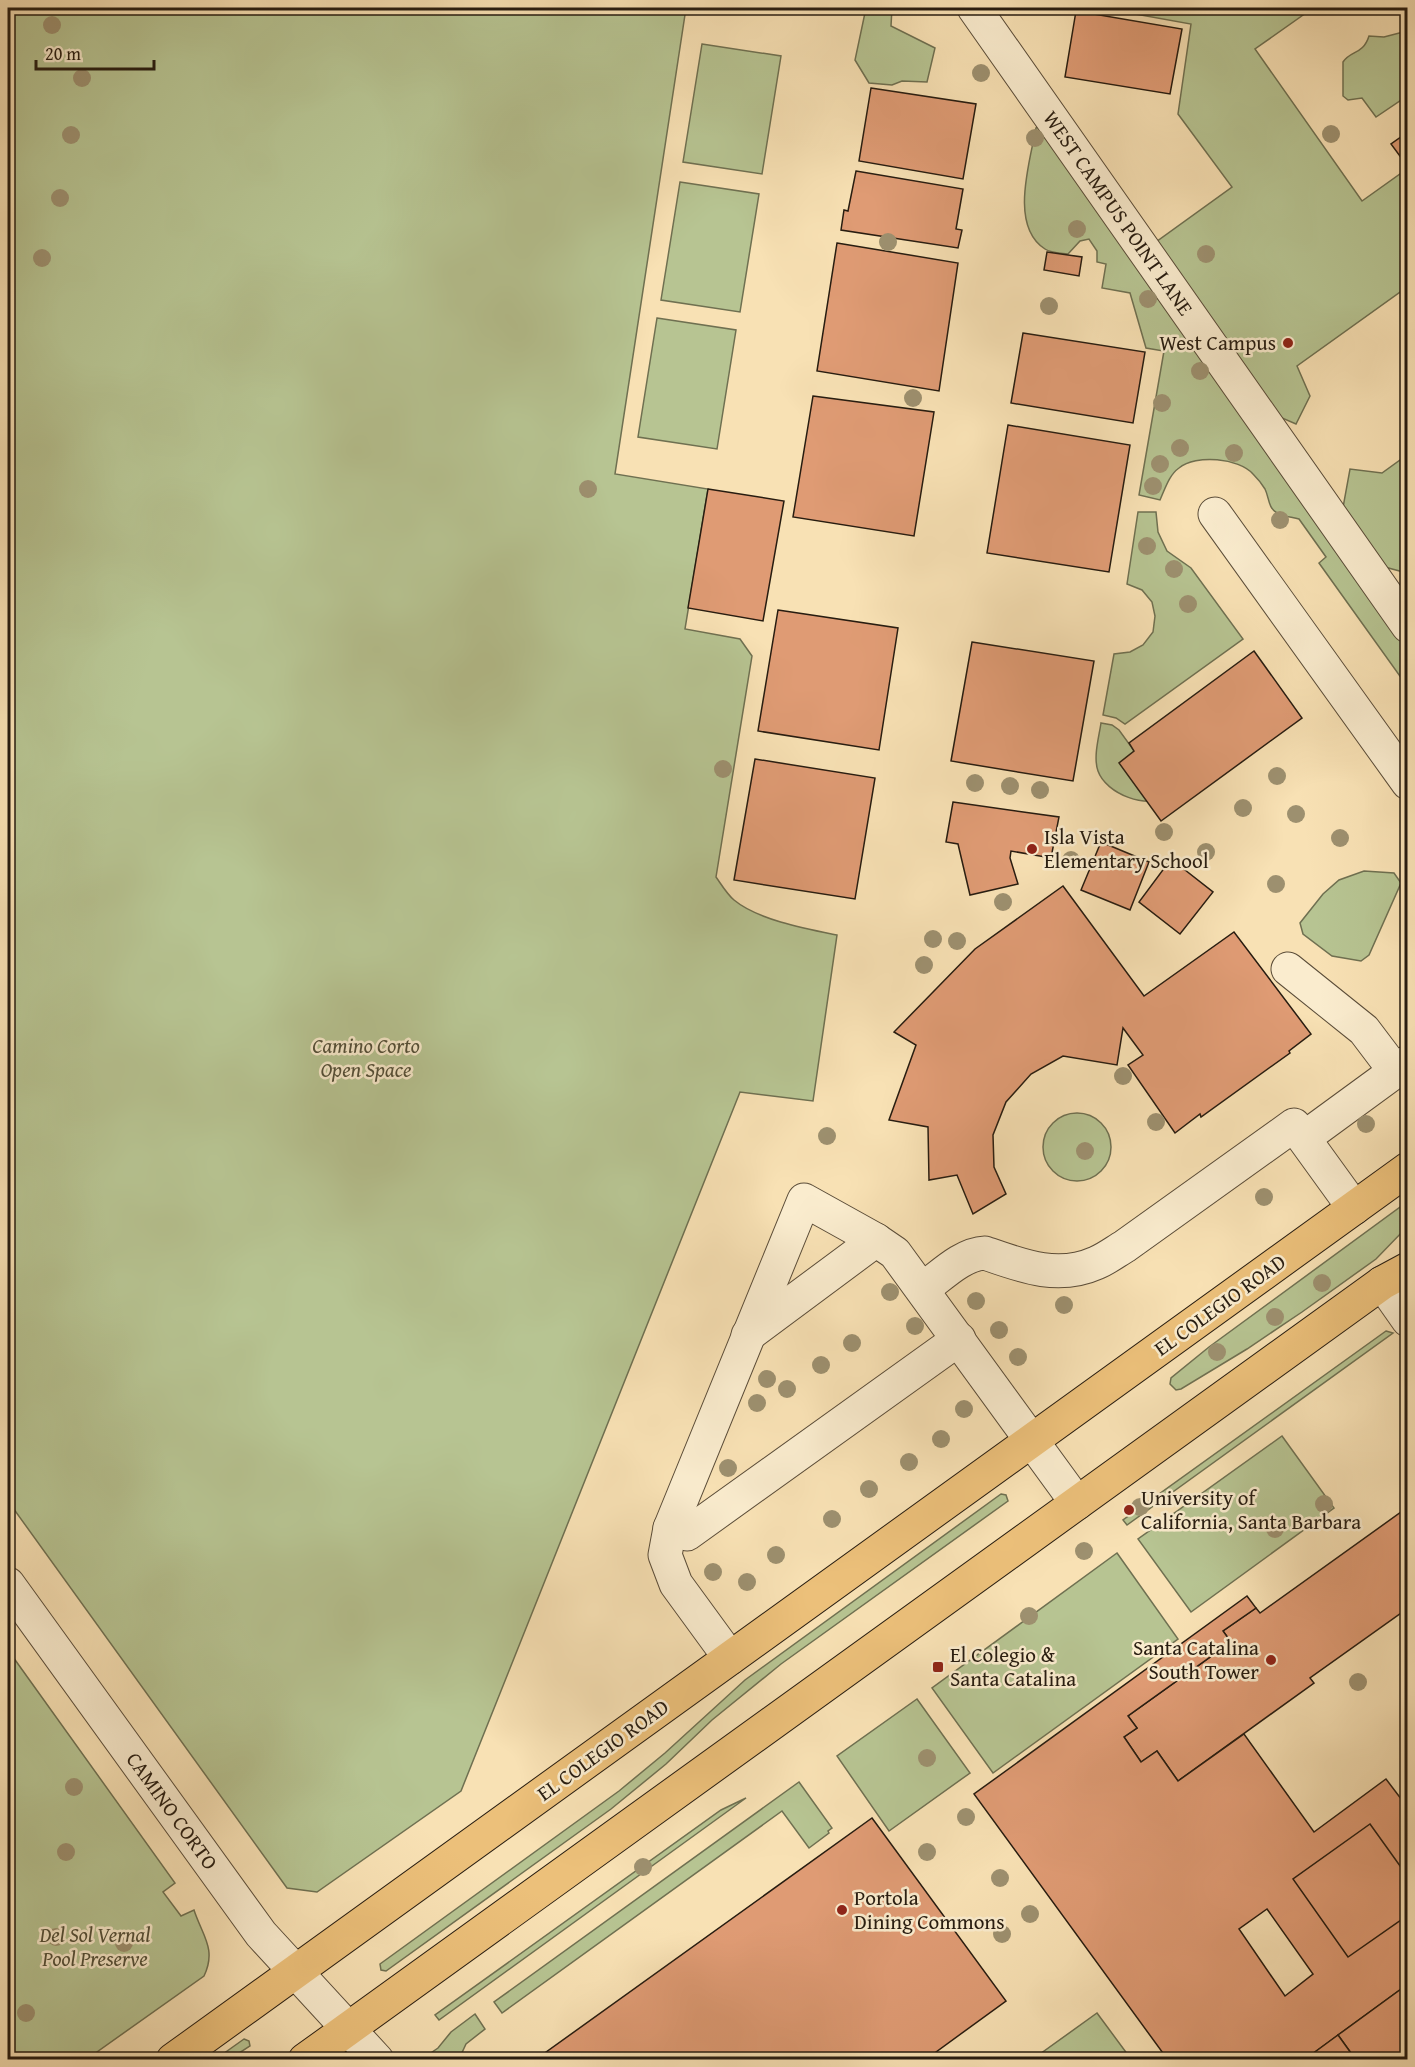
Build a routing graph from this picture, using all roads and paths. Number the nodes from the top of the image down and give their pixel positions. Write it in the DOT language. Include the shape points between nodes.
graph roads {
  1 [pos="974,8"];
  2 [pos="1215,514"];
  3 [pos="1407,626"];
  4 [pos="1407,783"];
  5 [pos="1288,969"];
  6 [pos="1401,1067"];
  7 [pos="1304,1137"];
  8 [pos="1407,1169"];
  9 [pos="1354,1208"];
  10 [pos="876,1240"];
  11 [pos="1407,1253"];
  12 [pos="1395,1276"];
  13 [pos="923,1289"];
  14 [pos="1407,1320"];
  15 [pos="748,1335"];
  16 [pos="959,1339"];
  17 [pos="1032,1441"];
  18 [pos="1077,1503"];
  19 [pos="670,1528"];
  20 [pos="8,1584"];
  21 [pos="730,1659"];
  22 [pos="296,1971"];
  23 [pos="348,2028"];
  24 [pos="173,2060"];
  25 [pos="305,2060"];
  26 [pos="377,2060"];
  1 -- 3 [label="street, WEST CAMPUS POINT LANE"];
  2 -- 4 [label="street"];
  5 -- 6 [label="street" via="1364,1030"];
  6 -- 7 [label="street"];
  7 -- 9 [label="street"];
  7 -- 13 [label="street" via="1294,1125 1097,1263 1054,1272 977,1253"];
  8 -- 9 [label="main road, EL COLEGIO ROAD"];
  9 -- 17 [label="main road, EL COLEGIO ROAD"];
  10 -- 13 [label="street" via="895,1253"];
  10 -- 15 [label="street"];
  10 -- 15 [label="street" via="804,1200"];
  11 -- 12 [label="main road"];
  12 -- 14 [label="street"];
  12 -- 18 [label="main road"];
  13 -- 16 [label="street"];
  15 -- 19 [label="street"];
  16 -- 17 [label="street"];
  16 -- 19 [label="street" via="687,1534"];
  17 -- 18 [label="street"];
  17 -- 21 [label="main road, EL COLEGIO ROAD"];
  18 -- 23 [label="main road"];
  19 -- 21 [label="street" via="665,1555 676,1584"];
  20 -- 22 [label="street, CAMINO CORTO" via="261,1934"];
  21 -- 22 [label="main road, EL COLEGIO ROAD"];
  22 -- 23 [label="street, CAMINO CORTO"];
  22 -- 24 [label="main road, EL COLEGIO ROAD"];
  23 -- 25 [label="main road"];
  23 -- 26 [label="street, CAMINO CORTO"];
}
